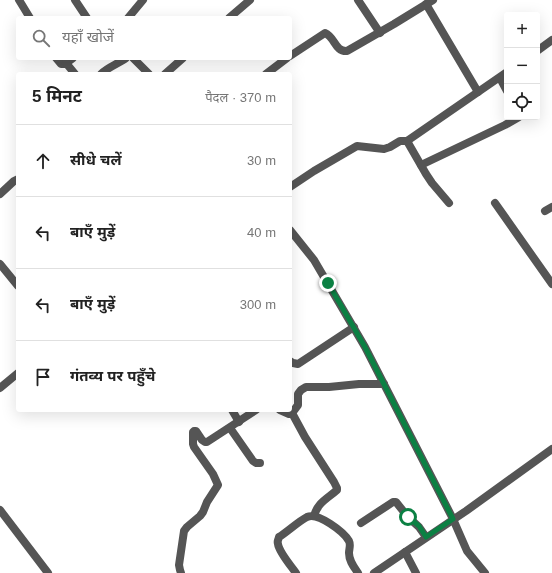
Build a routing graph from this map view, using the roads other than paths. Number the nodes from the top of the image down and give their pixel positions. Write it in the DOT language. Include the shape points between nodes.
graph roads {
  1 [pos="19,0"];
  2 [pos="75,0"];
  3 [pos="144,0"];
  4 [pos="250,0"];
  5 [pos="358,0"];
  6 [pos="429,2"];
  7 [pos="29,16"];
  8 [pos="86,16"];
  9 [pos="130,16"];
  10 [pos="231,16"];
  11 [pos="380,33"];
  12 [pos="552,40"];
  13 [pos="540,49"];
  14 [pos="292,55"];
  15 [pos="58,60"];
  16 [pos="70,60"];
  17 [pos="124,60"];
  18 [pos="135,60"];
  19 [pos="181,60"];
  20 [pos="284,60"];
  21 [pos="74,72"];
  22 [pos="104,72"];
  23 [pos="147,72"];
  24 [pos="167,72"];
  25 [pos="269,72"];
  26 [pos="504,75"];
  27 [pos="500,78"];
  28 [pos="504,85"];
  29 [pos="478,92"];
  30 [pos="513,120"];
  31 [pos="407,141"];
  32 [pos="421,165"];
  33 [pos="16,180"];
  34 [pos="292,186"];
  35 [pos="0,194"];
  36 [pos="449,202"];
  37 [pos="494,203"];
  38 [pos="292,232"];
  39 [pos="0,264"];
  40 [pos="16,284"];
  41 [pos="552,284"];
  42 [pos="354,327"];
  43 [pos="292,362"];
  44 [pos="16,376"];
  45 [pos="384,384"];
  46 [pos="0,388"];
  47 [pos="233,412"];
  48 [pos="253,412"];
  49 [pos="284,412"];
  50 [pos="292,413"];
  51 [pos="239,422"];
  52 [pos="230,428"];
  53 [pos="552,449"];
  54 [pos="260,463"];
  55 [pos="0,510"];
  56 [pos="314,516"];
  57 [pos="453,519"];
  58 [pos="361,524"];
  59 [pos="426,537"];
  60 [pos="404,552"];
  61 [pos="48,573"];
  62 [pos="181,573"];
  63 [pos="296,573"];
  64 [pos="358,573"];
  65 [pos="374,573"];
  66 [pos="416,573"];
  67 [pos="485,573"];
  1 -- 7 [label="street"];
  2 -- 8 [label="street"];
  3 -- 9 [label="street"];
  4 -- 10 [label="street"];
  5 -- 11 [label="street"];
  6 -- 11 [label="street"];
  6 -- 29 [label="street"];
  11 -- 14 [label="street" via="344,52 325,33"];
  12 -- 13 [label="street"];
  15 -- 16 [label="street" via="65,64"];
  16 -- 21 [label="street"];
  17 -- 22 [label="street"];
  18 -- 23 [label="street"];
  19 -- 24 [label="street"];
  20 -- 25 [label="street"];
  26 -- 27 [label="street"];
  27 -- 28 [label="street"];
  27 -- 29 [label="street"];
  29 -- 31 [label="street"];
  30 -- 32 [label="street"];
  31 -- 32 [label="street"];
  31 -- 34 [label="street" via="400,141 384,149 357,146"];
  32 -- 36 [label="street" via="432,183"];
  33 -- 35 [label="street"];
  37 -- 41 [label="street"];
  38 -- 42 [label="street" via="314,260"];
  39 -- 40 [label="street"];
  42 -- 43 [label="street" via="298,364"];
  42 -- 45 [label="street"];
  44 -- 46 [label="street"];
  45 -- 50 [label="street" via="306,387 298,394 298,405"];
  45 -- 57 [label="street"];
  47 -- 51 [label="street"];
  48 -- 51 [label="street"];
  49 -- 50 [label="street"];
  50 -- 56 [label="street" via="337,488 318,506"];
  51 -- 52 [label="street"];
  52 -- 54 [label="street" via="253,461"];
  52 -- 62 [label="street" via="207,442 202,440 196,431 193,432 194,447 218,485 203,512 184,531 179,565"];
  53 -- 57 [label="street"];
  55 -- 61 [label="street"];
  56 -- 63 [label="street" via="307,517 277,541"];
  56 -- 64 [label="street" via="339,529 349,541 349,557"];
  57 -- 59 [label="street"];
  57 -- 67 [label="street" via="467,551"];
  58 -- 59 [label="street" via="396,502"];
  59 -- 60 [label="street"];
  60 -- 65 [label="street"];
  60 -- 66 [label="street"];
}
